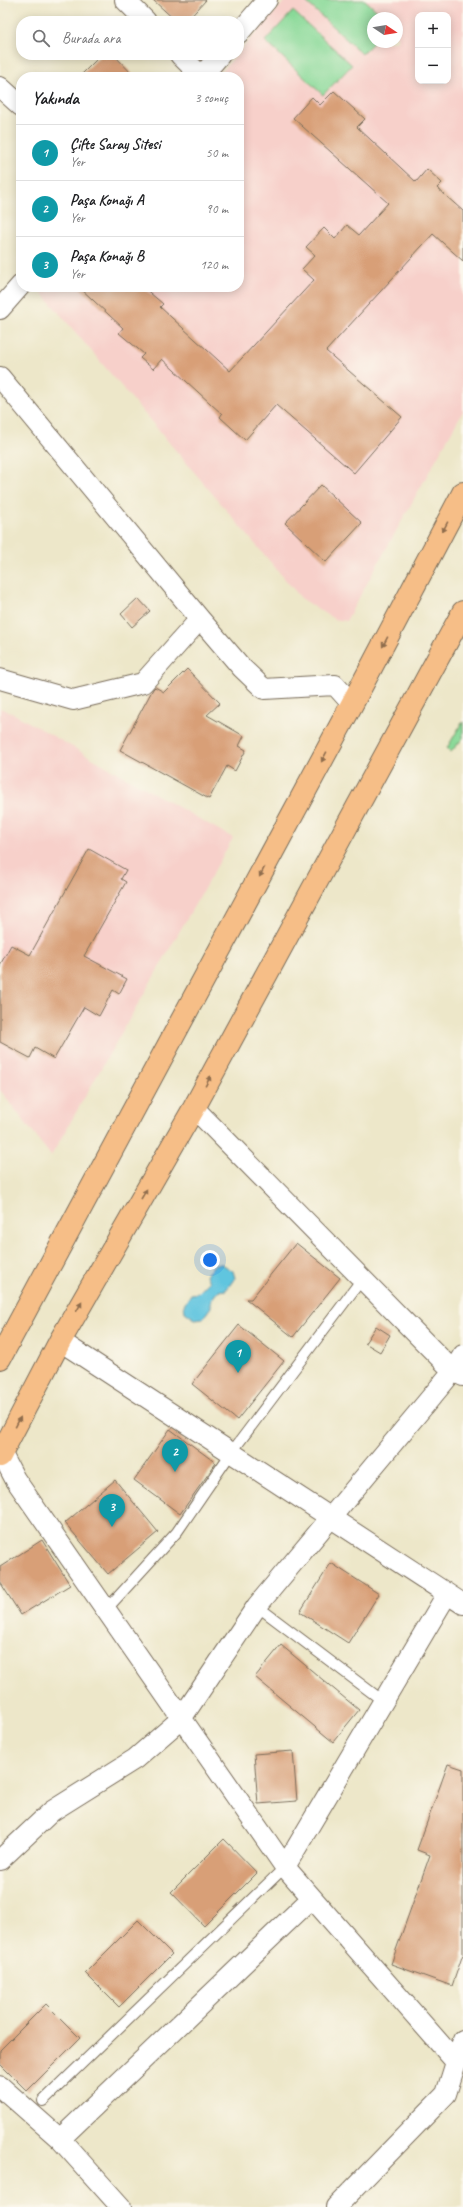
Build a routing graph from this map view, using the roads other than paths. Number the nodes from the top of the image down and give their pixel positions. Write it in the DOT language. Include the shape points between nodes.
graph roads {
  1 [pos="125,0"];
  2 [pos="267,0"];
  3 [pos="141,16"];
  4 [pos="244,27"];
  5 [pos="185,60"];
  6 [pos="216,60"];
  7 [pos="196,72"];
  8 [pos="205,72"];
  9 [pos="0,87"];
  10 [pos="16,101"];
  11 [pos="16,291"];
  12 [pos="0,309"];
  13 [pos="0,377"];
  14 [pos="463,493"];
  15 [pos="463,612"];
  16 [pos="200,619"];
  17 [pos="0,679"];
  18 [pos="352,704"];
  19 [pos="194,1108"];
  20 [pos="362,1280"];
  21 [pos="60,1341"];
  22 [pos="0,1358"];
  23 [pos="460,1368"];
  24 [pos="231,1453"];
  25 [pos="1,1455"];
  26 [pos="329,1518"];
  27 [pos="455,1599"];
  28 [pos="257,1606"];
  29 [pos="106,1611"];
  30 [pos="383,1701"];
  31 [pos="181,1719"];
  32 [pos="0,1860"];
  33 [pos="285,1867"];
  34 [pos="312,1898"];
  35 [pos="463,2040"];
  36 [pos="456,2062"];
  37 [pos="0,2086"];
  38 [pos="43,2101"];
  39 [pos="60,2139"];
  40 [pos="342,2205"];
  41 [pos="121,2207"];
  1 -- 3 [label="street"];
  2 -- 4 [label="street"];
  5 -- 7 [label="street"];
  6 -- 8 [label="street"];
  9 -- 10 [label="street"];
  11 -- 12 [label="street"];
  13 -- 16 [label="street"];
  14 -- 18 [label="main road, one-way"];
  19 -- 15 [label="main road, one-way"];
  16 -- 17 [label="street" via="142,683 73,700"];
  16 -- 18 [label="street" via="242,668 264,689 335,685"];
  18 -- 22 [label="main road, one-way"];
  19 -- 20 [label="street"];
  21 -- 19 [label="main road, one-way"];
  20 -- 23 [label="street"];
  20 -- 24 [label="lane"];
  21 -- 24 [label="street"];
  25 -- 21 [label="main road, one-way"];
  23 -- 26 [label="street"];
  24 -- 26 [label="street"];
  24 -- 29 [label="lane" via="177,1532"];
  25 -- 29 [label="street"];
  26 -- 27 [label="street"];
  26 -- 28 [label="street"];
  27 -- 30 [label="street"];
  28 -- 30 [label="lane"];
  28 -- 31 [label="street"];
  29 -- 31 [label="street"];
  30 -- 33 [label="street"];
  31 -- 32 [label="street" via="135,1759 52,1811"];
  31 -- 33 [label="street"];
  33 -- 34 [label="street"];
  33 -- 38 [label="lane"];
  34 -- 36 [label="street"];
  34 -- 39 [label="street"];
  35 -- 36 [label="street"];
  36 -- 40 [label="street" via="446,2094"];
  37 -- 39 [label="street"];
  39 -- 41 [label="street"];
}
